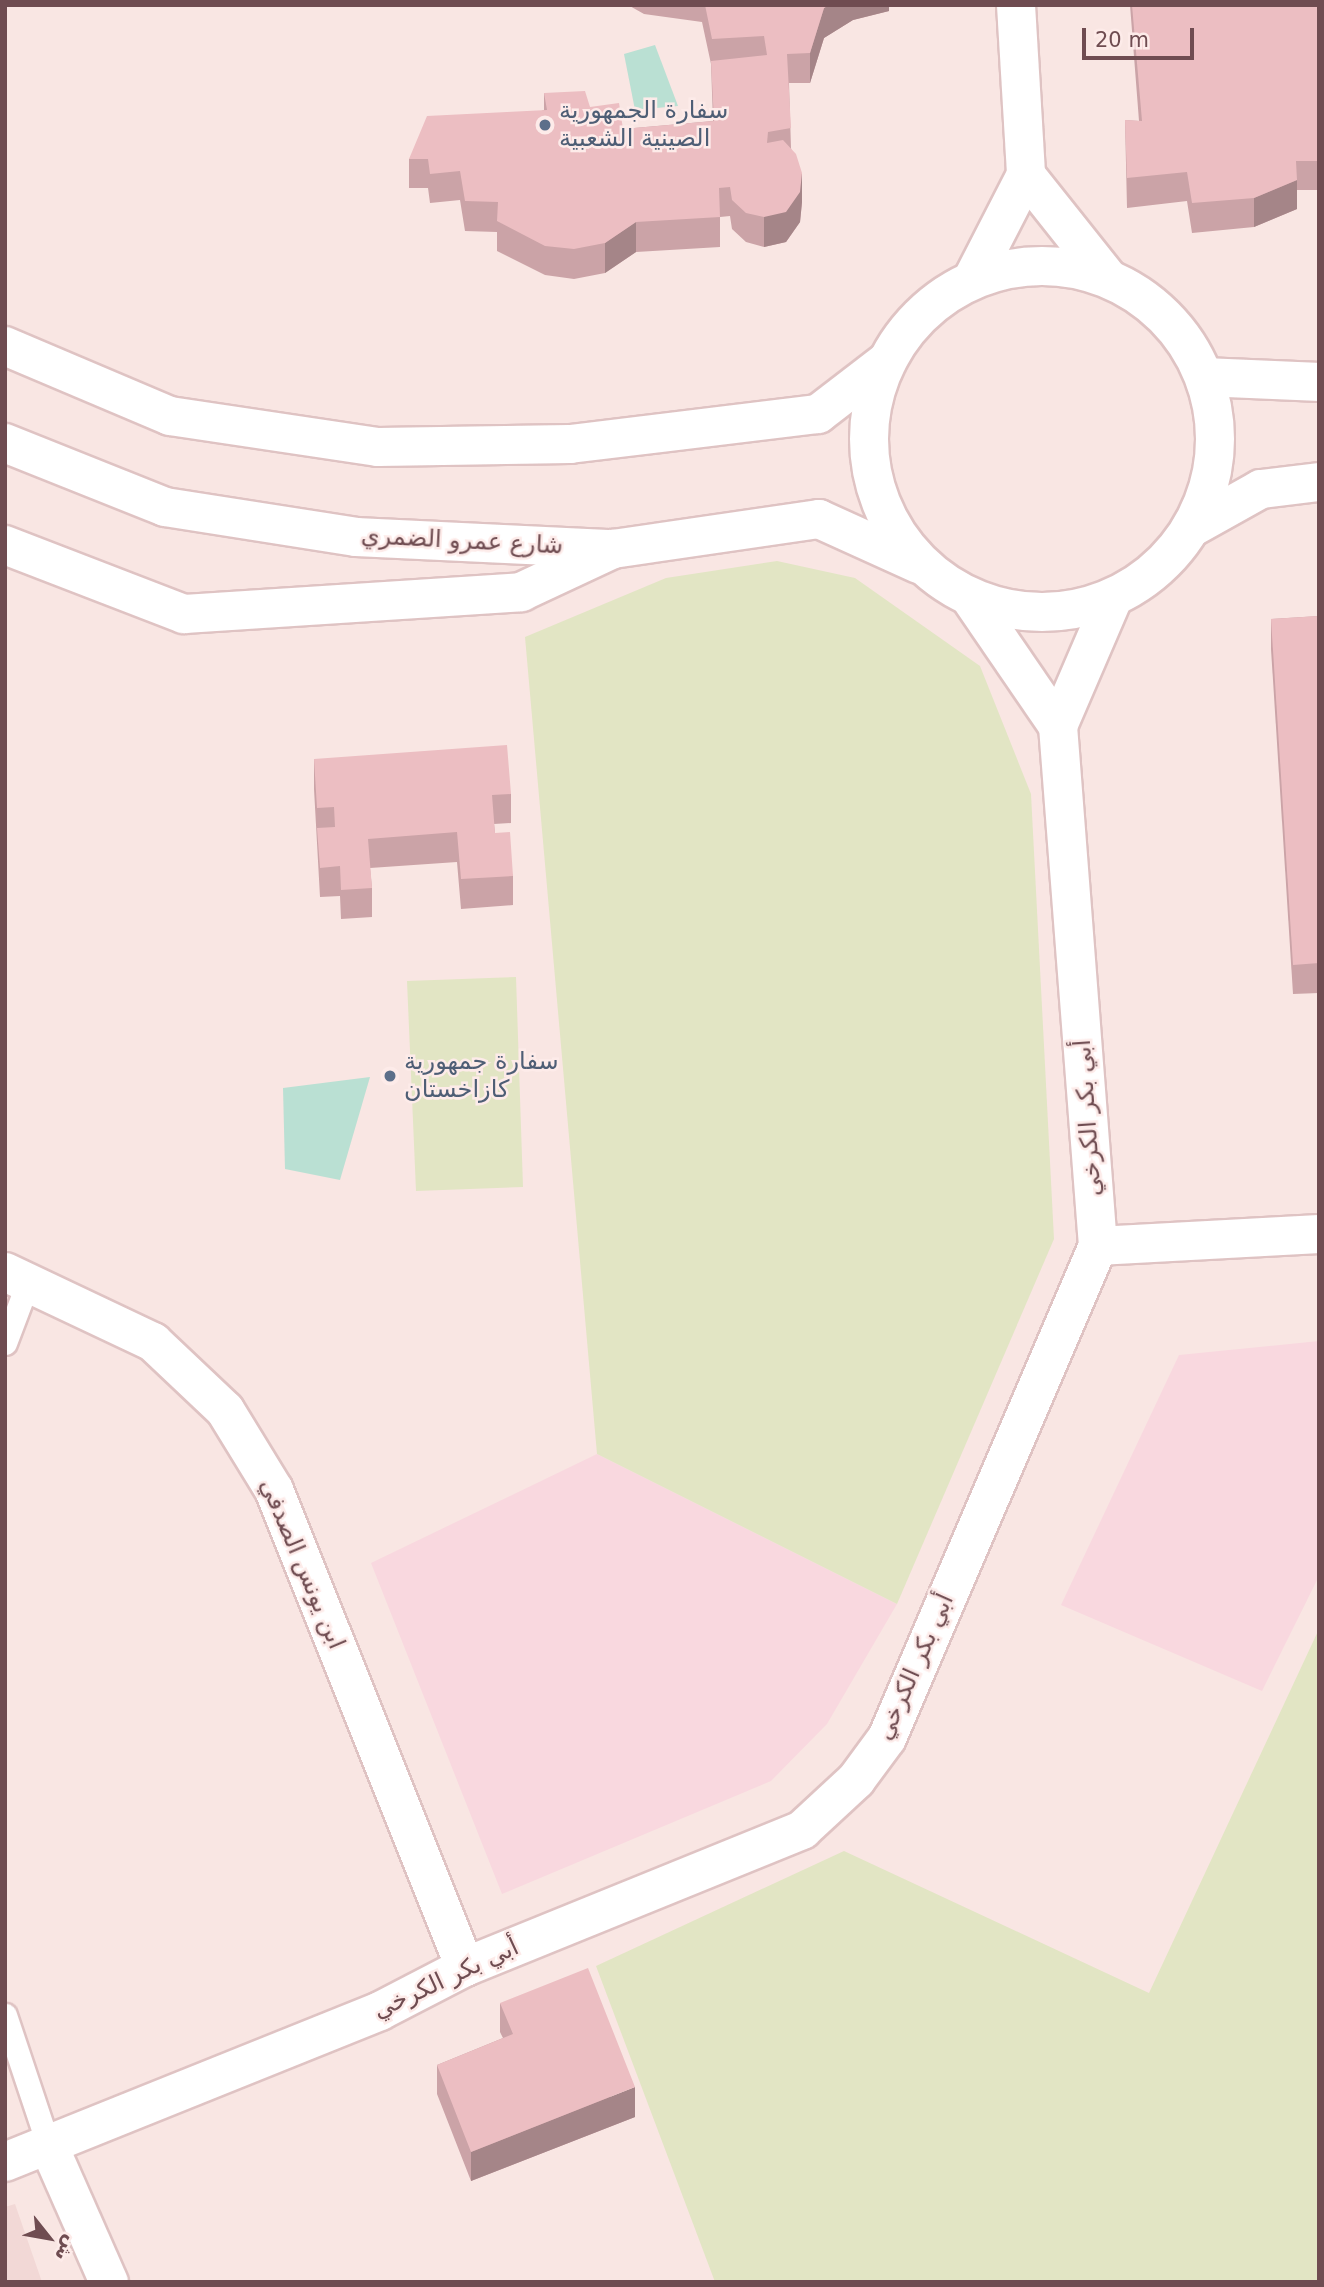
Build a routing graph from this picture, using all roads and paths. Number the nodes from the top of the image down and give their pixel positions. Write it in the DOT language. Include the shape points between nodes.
graph roads {
  1 [pos="1016,5"];
  2 [pos="1026,175"];
  3 [pos="1108,278"];
  4 [pos="972,280"];
  5 [pos="5,346"];
  6 [pos="888,360"];
  7 [pos="1205,377"];
  8 [pos="1319,383"];
  9 [pos="5,443"];
  10 [pos="1319,482"];
  11 [pos="1193,527"];
  12 [pos="5,545"];
  13 [pos="613,549"];
  14 [pos="921,565"];
  15 [pos="1113,598"];
  16 [pos="971,599"];
  17 [pos="1058,726"];
  18 [pos="1319,1234"];
  19 [pos="1098,1246"];
  20 [pos="17,1277"];
  21 [pos="5,1343"];
  22 [pos="465,1966"];
  23 [pos="5,2015"];
  24 [pos="48,2144"];
  25 [pos="5,2162"];
  26 [pos="109,2282"];
  1 -- 2 [label="street"];
  2 -- 3 [label="street"];
  2 -- 4 [label="street"];
  3 -- 4 [label="street" via="1063,266 1016,267"];
  3 -- 7 [label="street" via="1149,301 1182,335"];
  4 -- 6 [label="street" via="945,296"];
  5 -- 6 [label="street" via="170,416 377,447 570,444 818,414"];
  6 -- 14 [label="street" via="870,412 870,468 888,521"];
  7 -- 8 [label="street"];
  7 -- 11 [label="street" via="1215,440 1212,479"];
  9 -- 13 [label="street, شارع عمرو الضمري" via="166,506 356,537"];
  10 -- 11 [label="street" via="1261,489"];
  11 -- 15 [label="street"];
  12 -- 13 [label="street" via="184,614 521,592"];
  13 -- 14 [label="street, شارع عمرو الضمري" via="819,519"];
  14 -- 16 [label="street"];
  15 -- 16 [label="street" via="1066,612 1017,612"];
  15 -- 17 [label="street"];
  16 -- 17 [label="street"];
  17 -- 19 [label="street, أبي بكر الكرخي"];
  18 -- 19 [label="street"];
  19 -- 22 [label="street, أبي بكر الكرخي" via="887,1738 856,1780 802,1830"];
  20 -- 21 [label="lane"];
  20 -- 22 [label="street, ابن يونس الصدفي" via="153,1342 225,1410 274,1490"];
  22 -- 24 [label="street, أبي بكر الكرخي" via="380,2011"];
  23 -- 24 [label="lane"];
  24 -- 25 [label="street, أبي بكر الكرخي"];
  24 -- 26 [label="street"];
}
